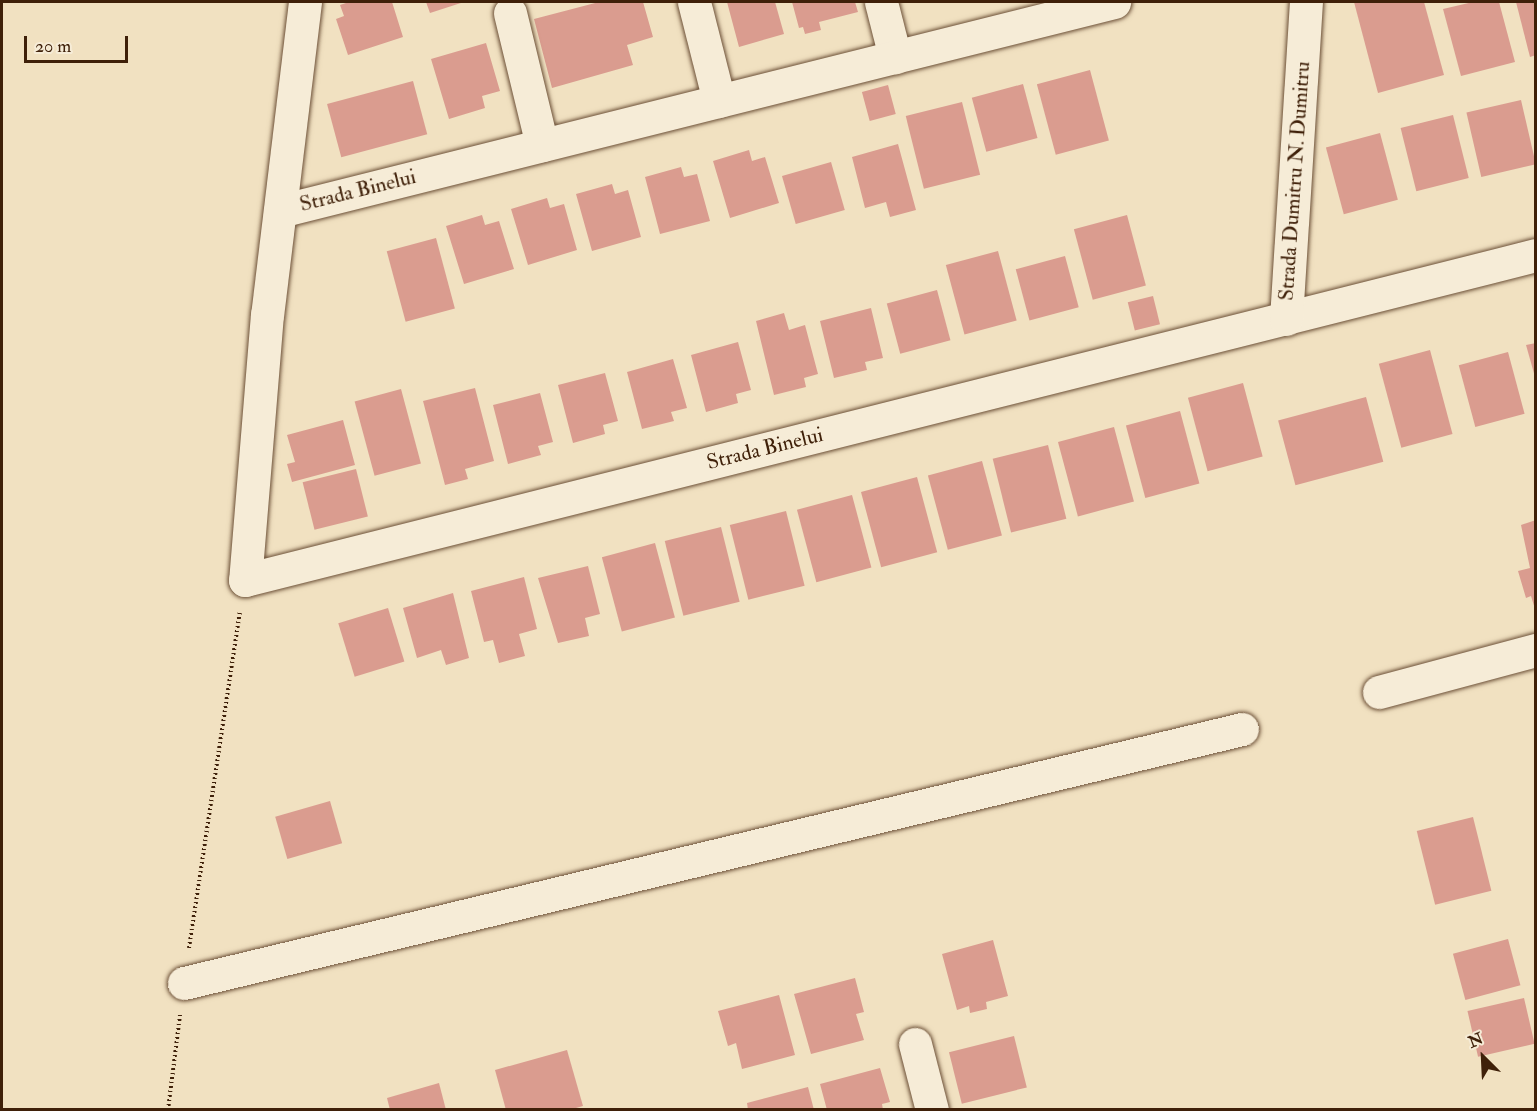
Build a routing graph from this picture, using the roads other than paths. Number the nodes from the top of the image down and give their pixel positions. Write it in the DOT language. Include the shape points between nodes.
graph roads {
  1 [pos="305,2"];
  2 [pos="694,2"];
  3 [pos="881,2"];
  4 [pos="1114,2"];
  5 [pos="1306,2"];
  6 [pos="1068,7"];
  7 [pos="510,14"];
  8 [pos="895,57"];
  9 [pos="719,101"];
  10 [pos="542,145"];
  11 [pos="280,211"];
  12 [pos="1536,255"];
  13 [pos="1286,319"];
  14 [pos="1536,650"];
  15 [pos="1379,692"];
  16 [pos="1242,729"];
  17 [pos="184,983"];
  18 [pos="915,1044"];
  19 [pos="932,1110"];
  1 -- 11 [label="street"];
  2 -- 9 [label="street"];
  3 -- 8 [label="street"];
  4 -- 6 [label="street, Strada Binelui"];
  5 -- 13 [label="street, Strada Dumitru N. Dumitru"];
  6 -- 8 [label="street, Strada Binelui"];
  7 -- 10 [label="street"];
  8 -- 9 [label="street, Strada Binelui"];
  9 -- 10 [label="street, Strada Binelui"];
  10 -- 11 [label="street, Strada Binelui"];
  11 -- 13 [label="street, Strada Binelui" via="244,580"];
  12 -- 13 [label="street, Strada Dumitru N. Dumitru"];
  14 -- 15 [label="street"];
  16 -- 17 [label="street"];
  18 -- 19 [label="street"];
}
